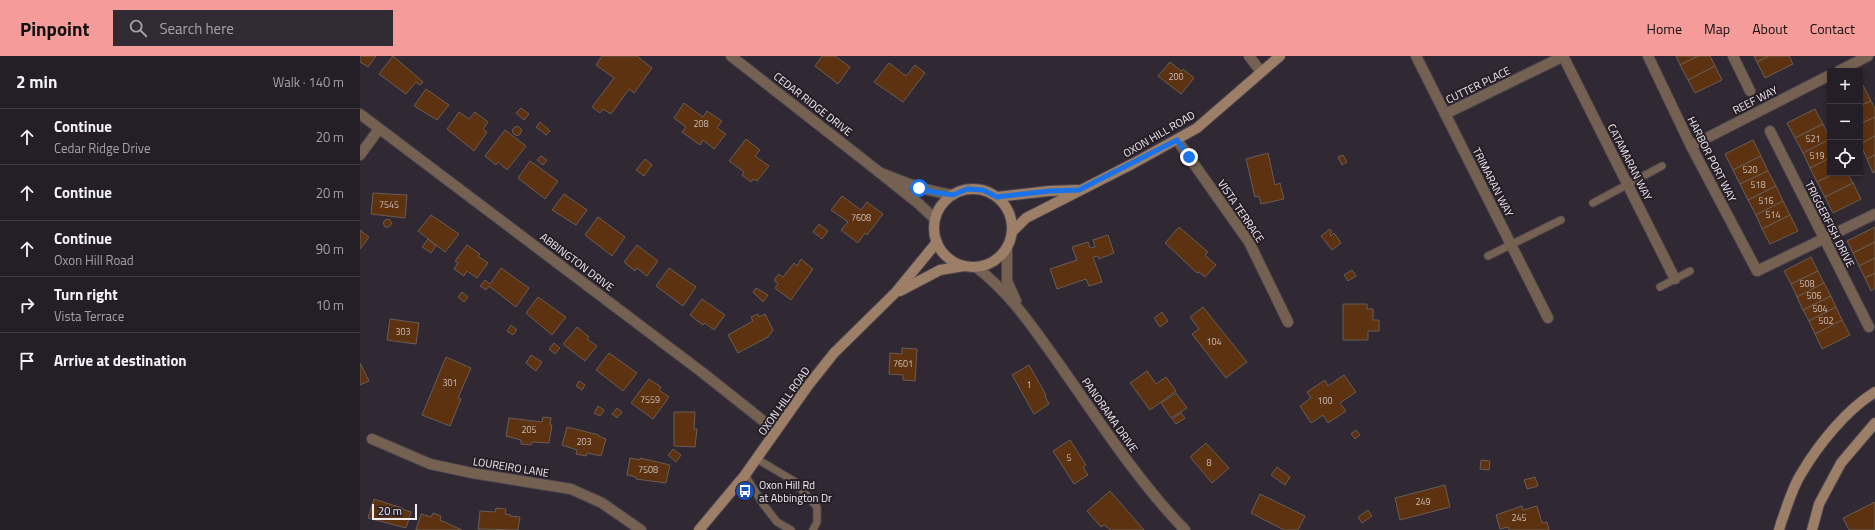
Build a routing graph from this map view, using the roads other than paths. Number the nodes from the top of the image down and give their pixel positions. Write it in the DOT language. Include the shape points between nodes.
graph roads {
  1 [pos="731,56"];
  2 [pos="1249,56"];
  3 [pos="1280,56"];
  4 [pos="1416,56"];
  5 [pos="1563,56"];
  6 [pos="1648,56"];
  7 [pos="1733,56"];
  8 [pos="1868,56"];
  9 [pos="1845,68"];
  10 [pos="1261,72"];
  11 [pos="1827,77"];
  12 [pos="1750,91"];
  13 [pos="360,114"];
  14 [pos="1445,114"];
  15 [pos="379,129"];
  16 [pos="1770,130"];
  17 [pos="1177,140"];
  18 [pos="1691,146"];
  19 [pos="360,155"];
  20 [pos="1662,166"];
  21 [pos="879,172"];
  22 [pos="1628,185"];
  23 [pos="1079,190"];
  24 [pos="953,195"];
  25 [pos="997,197"];
  26 [pos="1593,203"];
  27 [pos="1875,214"];
  28 [pos="935,219"];
  29 [pos="1561,220"];
  30 [pos="1013,231"];
  31 [pos="1824,239"];
  32 [pos="937,242"];
  33 [pos="1511,244"];
  34 [pos="1007,249"];
  35 [pos="1488,256"];
  36 [pos="964,266"];
  37 [pos="976,267"];
  38 [pos="1690,271"];
  39 [pos="1675,279"];
  40 [pos="1660,287"];
  41 [pos="896,292"];
  42 [pos="1020,310"];
  43 [pos="1548,318"];
  44 [pos="1288,322"];
  45 [pos="1869,328"];
  46 [pos="1875,392"];
  47 [pos="1875,423"];
  48 [pos="776,431"];
  49 [pos="372,439"];
  50 [pos="757,460"];
  51 [pos="745,475"];
  52 [pos="641,530"];
  53 [pos="699,530"];
  54 [pos="791,530"];
  55 [pos="813,530"];
  56 [pos="1185,530"];
  57 [pos="1779,530"];
  58 [pos="1812,530"];
  1 -- 21 [label="street, CEDAR RIDGE DRIVE"];
  2 -- 10 [label="street"];
  3 -- 10 [label="main road, OXON HILL ROAD"];
  4 -- 14 [label="street, TRIMARAN WAY"];
  5 -- 14 [label="street, CUTTER PLACE"];
  5 -- 22 [label="street, CATAMARAN WAY"];
  6 -- 18 [label="street, HARBOR PORT WAY"];
  7 -- 12 [label="street"];
  8 -- 9 [label="street"];
  10 -- 17 [label="main road, OXON HILL ROAD" via="1197,128"];
  11 -- 18 [label="street, REEF WAY"];
  13 -- 15 [label="street, ABBINGTON DRIVE"];
  14 -- 33 [label="street, TRIMARAN WAY"];
  15 -- 19 [label="street"];
  15 -- 48 [label="street, ABBINGTON DRIVE"];
  16 -- 31 [label="street, TRIGGERFISH DRIVE"];
  17 -- 23 [label="main road, OXON HILL ROAD"];
  17 -- 44 [label="street, VISTA TERRACE" via="1249,242"];
  18 -- 31 [label="street, HARBOR PORT WAY" via="1757,271"];
  20 -- 22 [label="lane"];
  21 -- 24 [label="street, CEDAR RIDGE DRIVE" via="926,190"];
  21 -- 28 [label="street, CEDAR RIDGE DRIVE"];
  22 -- 26 [label="lane"];
  22 -- 39 [label="street, CATAMARAN WAY"];
  23 -- 25 [label="main road, OXON HILL ROAD"];
  23 -- 30 [label="main road, OXON HILL ROAD" via="1026,218"];
  24 -- 25 [label="main road" via="967,189 983,190"];
  24 -- 28 [label="main road" via="939,210"];
  25 -- 30 [label="main road" via="1009,212"];
  27 -- 31 [label="street"];
  28 -- 32 [label="main road"];
  29 -- 33 [label="lane"];
  30 -- 34 [label="main road"];
  31 -- 45 [label="street, TRIGGERFISH DRIVE"];
  32 -- 36 [label="main road" via="952,261"];
  32 -- 41 [label="main road, OXON HILL ROAD"];
  33 -- 35 [label="lane"];
  33 -- 43 [label="street, TRIMARAN WAY"];
  34 -- 37 [label="main road" via="999,258"];
  34 -- 42 [label="street, PANORAMA DRIVE" via="1007,281"];
  36 -- 37 [label="main road"];
  36 -- 41 [label="main road, OXON HILL ROAD" via="940,270"];
  37 -- 42 [label="street, PANORAMA DRIVE" via="995,282"];
  38 -- 39 [label="lane"];
  39 -- 40 [label="lane"];
  41 -- 48 [label="main road, OXON HILL ROAD" via="834,353 806,387"];
  42 -- 56 [label="street, PANORAMA DRIVE" via="1131,465"];
  46 -- 57 [label="main road" via="1864,398 1832,430 1800,475"];
  47 -- 58 [label="main road" via="1841,463 1820,504"];
  48 -- 50 [label="main road, OXON HILL ROAD"];
  49 -- 52 [label="street, LOUREIRO LANE" via="430,464 571,489 602,503"];
  50 -- 51 [label="main road, OXON HILL ROAD"];
  50 -- 55 [label="lane" via="794,481 817,507 817,522"];
  51 -- 53 [label="main road, OXON HILL ROAD"];
  51 -- 54 [label="lane" via="777,522"];
}
